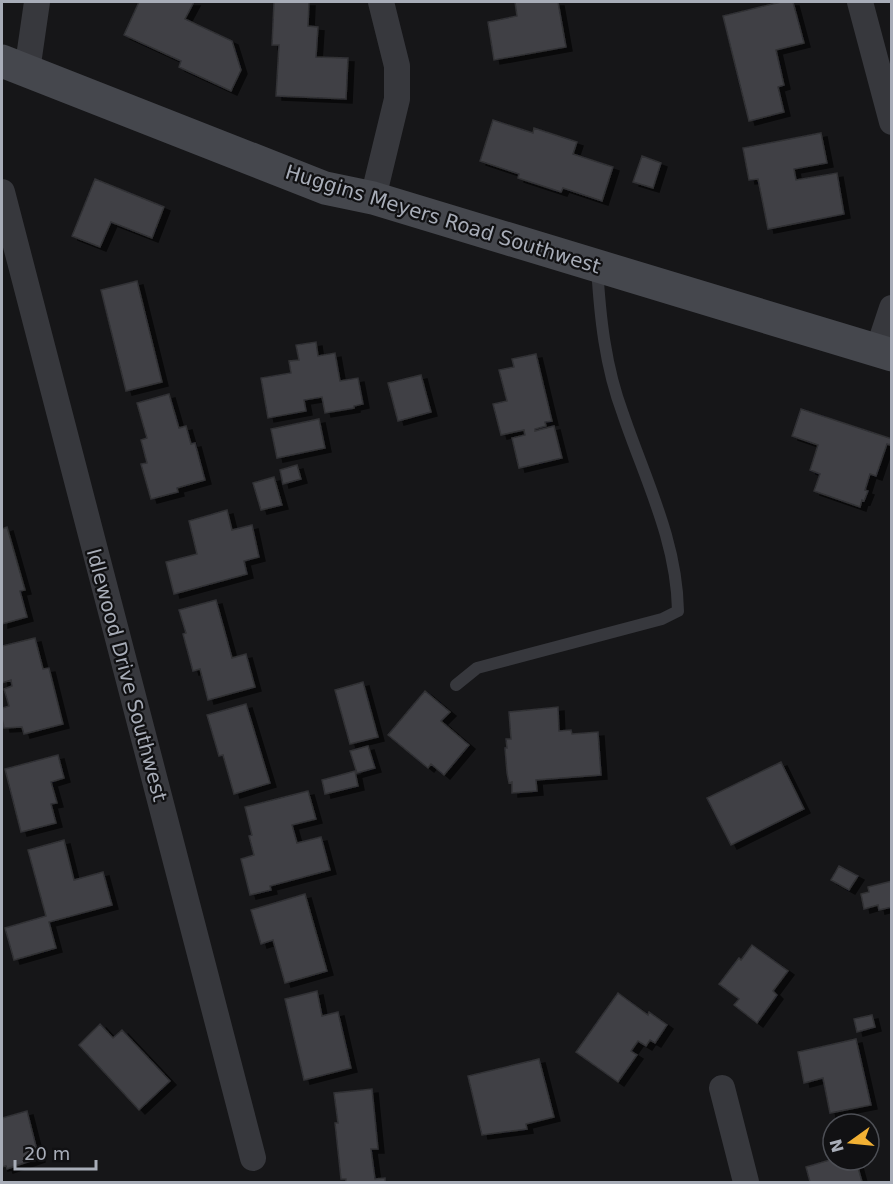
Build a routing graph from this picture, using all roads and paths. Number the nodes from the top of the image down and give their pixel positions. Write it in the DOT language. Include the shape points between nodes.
graph roads {
  1 [pos="37,2"];
  2 [pos="381,2"];
  3 [pos="860,2"];
  4 [pos="19,64"];
  5 [pos="891,122"];
  6 [pos="2,192"];
  7 [pos="373,198"];
  8 [pos="597,265"];
  9 [pos="891,308"];
  10 [pos="885,353"];
  11 [pos="456,685"];
  12 [pos="722,1088"];
  13 [pos="253,1158"];
  14 [pos="746,1182"];
  1 -- 4 [label="street"];
  2 -- 7 [label="street" via="397,66 397,99"];
  3 -- 5 [label="street"];
  4 -- 7 [label="street, Huggins Meyers Road Southwest" via="326,188"];
  6 -- 13 [label="street, Idlewood Drive Southwest"];
  7 -- 8 [label="street, Huggins Meyers Road Southwest"];
  8 -- 10 [label="street, Huggins Meyers Road Southwest"];
  8 -- 11 [label="lane" via="600,320 609,369 669,542 678,610 662,620 477,668"];
  9 -- 10 [label="street"];
  12 -- 14 [label="street"];
}
